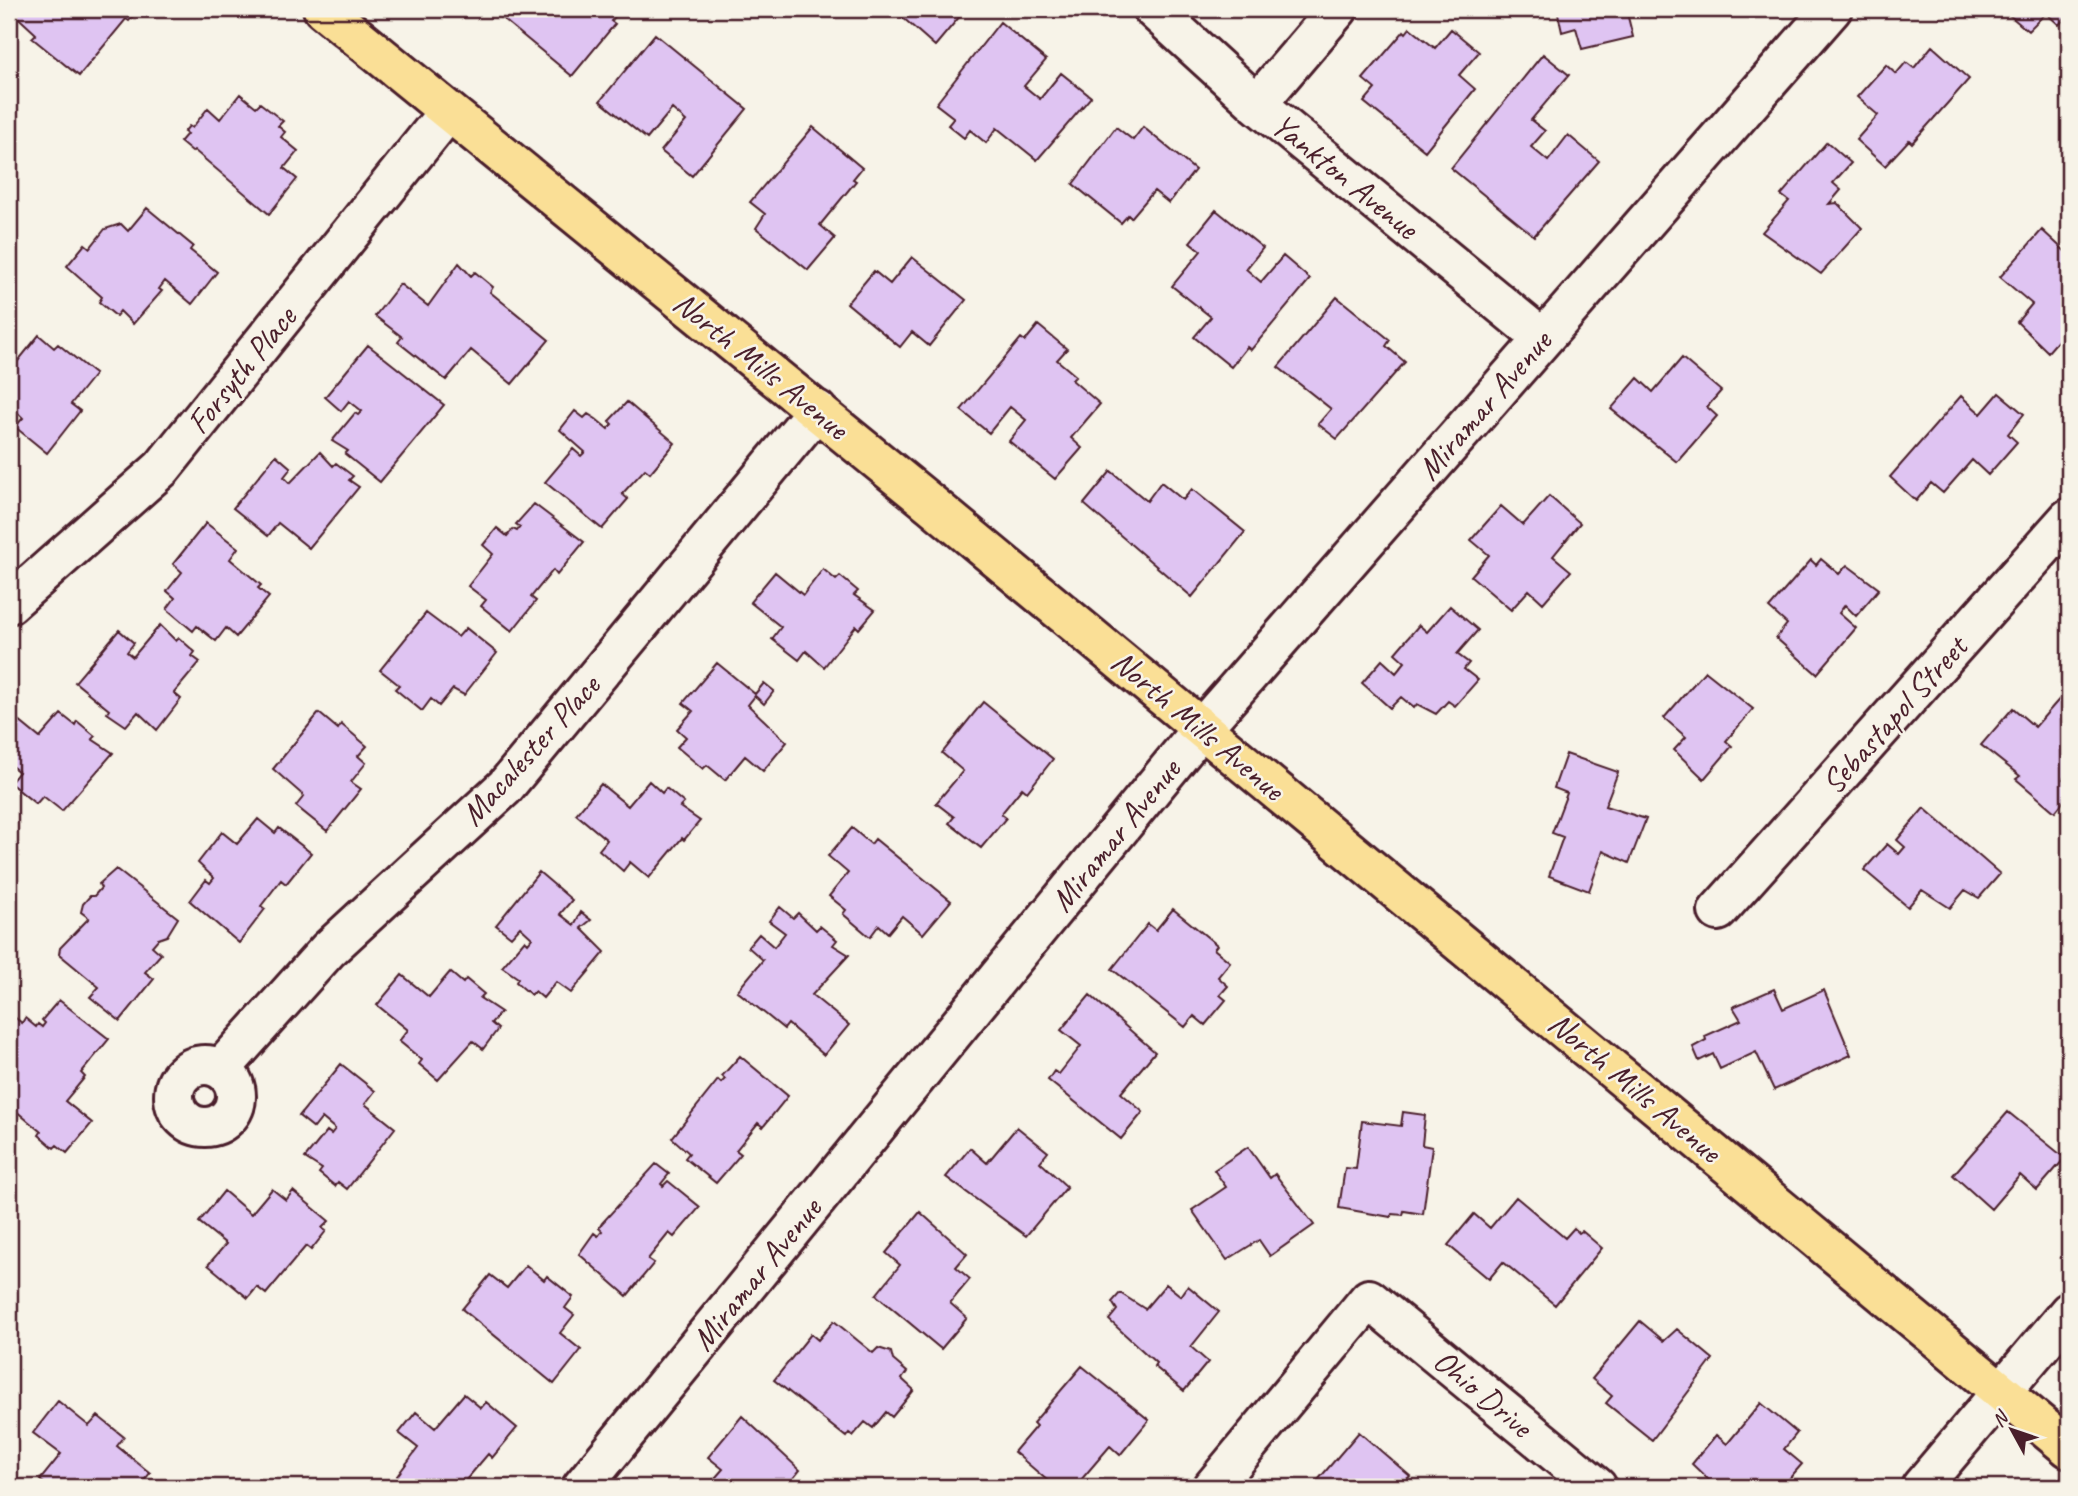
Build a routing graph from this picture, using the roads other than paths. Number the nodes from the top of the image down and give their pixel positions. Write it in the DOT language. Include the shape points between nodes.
graph roads {
  1 [pos="323,9"];
  2 [pos="1153,9"];
  3 [pos="1338,9"];
  4 [pos="1832,9"];
  5 [pos="1257,104"];
  6 [pos="448,112"];
  7 [pos="1542,338"];
  8 [pos="817,410"];
  9 [pos="2064,535"];
  10 [pos="9,604"];
  11 [pos="1202,728"];
  12 [pos="1718,911"];
  13 [pos="221,1069"];
  14 [pos="2069,1312"];
  15 [pos="2000,1391"];
  16 [pos="2069,1448"];
  17 [pos="582,1487"];
  18 [pos="1213,1487"];
  19 [pos="1597,1487"];
  20 [pos="1921,1487"];
  1 -- 6 [label="main road, North Mills Avenue"];
  2 -- 5 [label="street, Yankton Avenue"];
  3 -- 5 [label="street"];
  4 -- 7 [label="street, Miramar Avenue"];
  5 -- 7 [label="street, Yankton Avenue"];
  6 -- 8 [label="main road, North Mills Avenue"];
  6 -- 10 [label="street, Forsyth Place" via="162,468"];
  7 -- 11 [label="street, Miramar Avenue"];
  8 -- 11 [label="main road, North Mills Avenue"];
  8 -- 13 [label="street, Macalester Place" via="505,788 328,950"];
  9 -- 12 [label="street, Sebastapol Street"];
  11 -- 15 [label="main road, North Mills Avenue"];
  11 -- 17 [label="street, Miramar Avenue"];
  14 -- 15 [label="street"];
  15 -- 16 [label="main road, North Mills Avenue"];
  15 -- 20 [label="street"];
  18 -- 19 [label="street, Ohio Drive" via="1369,1299"];
}
